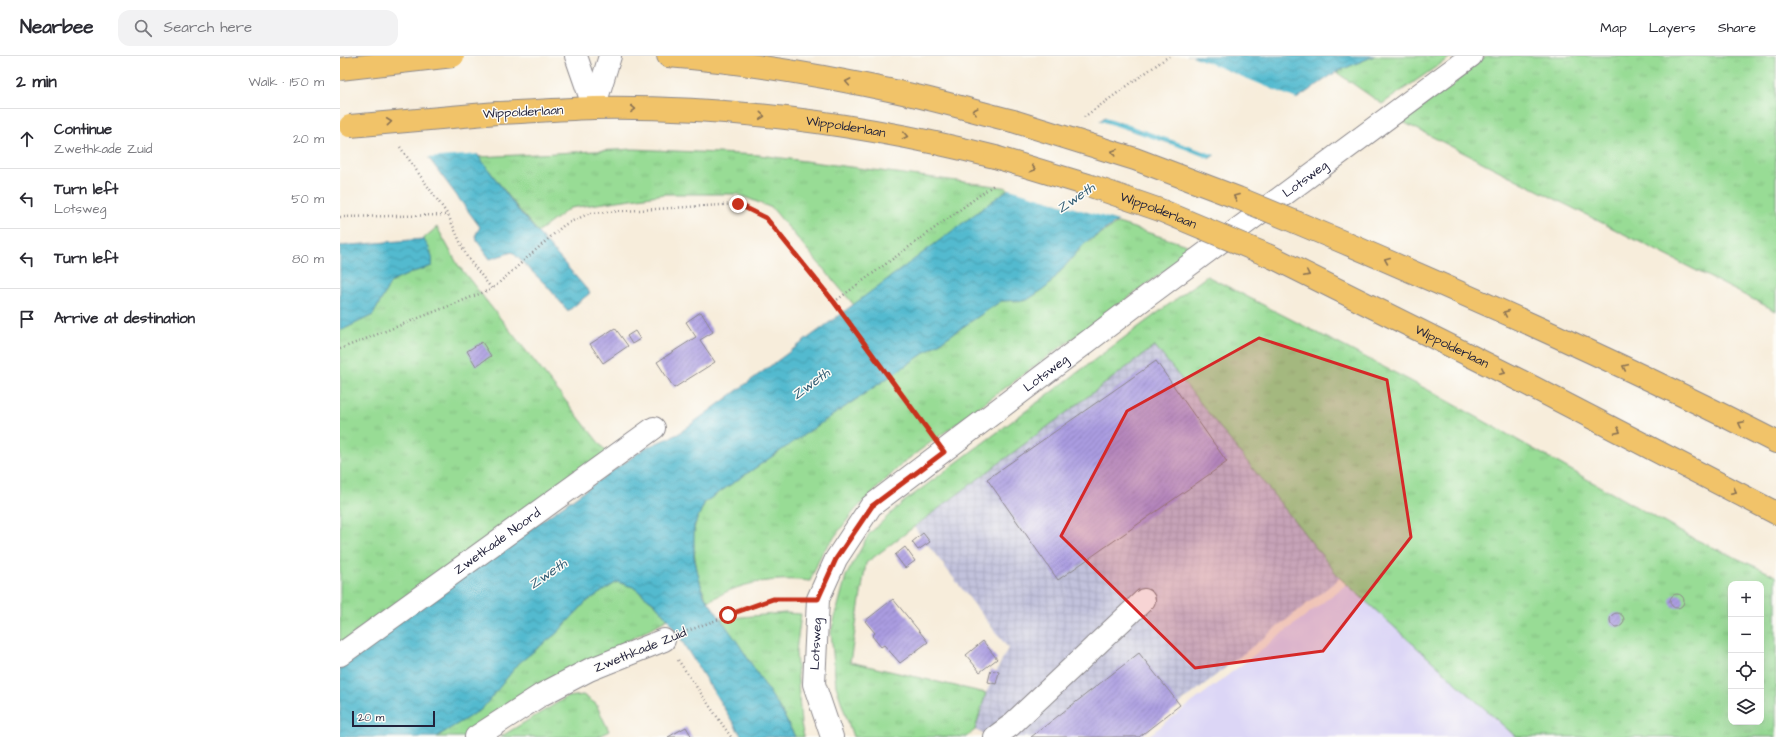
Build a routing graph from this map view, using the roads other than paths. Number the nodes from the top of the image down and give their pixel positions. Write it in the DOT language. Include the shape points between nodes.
graph roads {
  1 [pos="453,56"];
  2 [pos="576,56"];
  3 [pos="610,56"];
  4 [pos="668,56"];
  5 [pos="1471,56"];
  6 [pos="340,69"];
  7 [pos="594,108"];
  8 [pos="345,127"];
  9 [pos="654,428"];
  10 [pos="1776,442"];
  11 [pos="1776,513"];
  12 [pos="1144,600"];
  13 [pos="664,640"];
  14 [pos="340,655"];
  15 [pos="476,737"];
  16 [pos="832,737"];
  17 [pos="996,737"];
  1 -- 6 [label="main road, bridge"];
  2 -- 7 [label="street"];
  3 -- 7 [label="street"];
  10 -- 4 [label="main road, one-way, bridge" via="1555,334 1238,198 1142,162 1013,121 896,91 806,73"];
  5 -- 16 [label="street, Lotsweg" via="1148,295 872,506 836,559 818,599 814,684"];
  8 -- 7 [label="main road, Wippolderlaan, one-way, bridge" via="497,113"];
  7 -- 11 [label="main road, Wippolderlaan, one-way, bridge" via="791,118 882,132 995,157 1160,210 1272,257 1454,347"];
  9 -- 14 [label="street, Zwetkade Noord"];
  12 -- 17 [label="street"];
  13 -- 15 [label="street, Zwethkade Zuid" via="589,670 541,695"];
}
